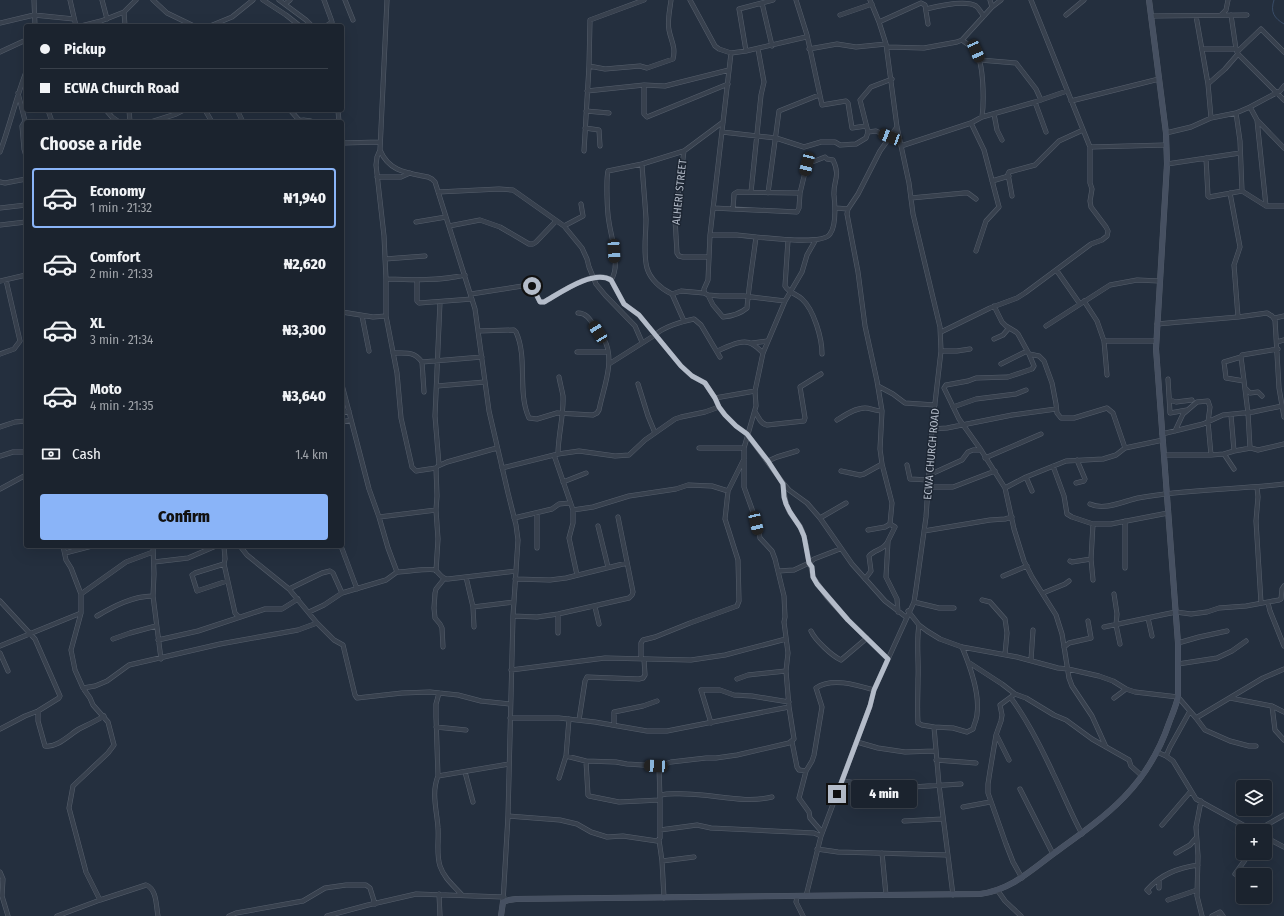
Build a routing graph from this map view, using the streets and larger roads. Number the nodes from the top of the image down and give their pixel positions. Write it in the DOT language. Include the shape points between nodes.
graph roads {
  1 [pos="34,0"];
  2 [pos="70,0"];
  3 [pos="102,0"];
  4 [pos="136,0"];
  5 [pos="153,0"];
  6 [pos="253,0"];
  7 [pos="263,0"];
  8 [pos="279,0"];
  9 [pos="290,0"];
  10 [pos="324,0"];
  11 [pos="345,0"];
  12 [pos="387,0"];
  13 [pos="644,0"];
  14 [pos="671,0"];
  15 [pos="690,0"];
  16 [pos="773,0"];
  17 [pos="796,0"];
  18 [pos="990,0"];
  19 [pos="1000,0"];
  20 [pos="1031,0"];
  21 [pos="1084,0"];
  22 [pos="1149,0"];
  23 [pos="1228,0"];
  24 [pos="871,2"];
  25 [pos="945,2"];
  26 [pos="762,3"];
  27 [pos="285,4"];
  28 [pos="992,7"];
  29 [pos="926,9"];
  30 [pos="124,12"];
  31 [pos="34,15"];
  32 [pos="840,15"];
  33 [pos="1066,15"];
  34 [pos="1221,15"];
  35 [pos="1231,15"];
  36 [pos="1247,15"];
  37 [pos="984,16"];
  38 [pos="1151,16"];
  39 [pos="1196,16"];
  40 [pos="74,19"];
  41 [pos="107,19"];
  42 [pos="353,20"];
  43 [pos="879,22"];
  44 [pos="0,23"];
  45 [pos="35,24"];
  46 [pos="75,24"];
  47 [pos="88,24"];
  48 [pos="125,24"];
  49 [pos="190,24"];
  50 [pos="215,24"];
  51 [pos="297,24"];
  52 [pos="310,24"];
  53 [pos="329,24"];
  54 [pos="928,24"];
  55 [pos="806,37"];
  56 [pos="962,40"];
  57 [pos="24,41"];
  58 [pos="886,45"];
  59 [pos="772,46"];
  60 [pos="758,49"];
  61 [pos="809,49"];
  62 [pos="1202,49"];
  63 [pos="746,51"];
  64 [pos="0,52"];
  65 [pos="731,52"];
  66 [pos="1237,52"];
  67 [pos="1284,52"];
  68 [pos="980,60"];
  69 [pos="589,66"];
  70 [pos="729,70"];
  71 [pos="24,77"];
  72 [pos="892,79"];
  73 [pos="1159,79"];
  74 [pos="728,84"];
  75 [pos="1208,84"];
  76 [pos="644,85"];
  77 [pos="1284,86"];
  78 [pos="1067,90"];
  79 [pos="18,91"];
  80 [pos="587,91"];
  81 [pos="1276,92"];
  82 [pos="819,96"];
  83 [pos="1041,100"];
  84 [pos="1284,100"];
  85 [pos="1071,101"];
  86 [pos="1035,102"];
  87 [pos="1250,107"];
  88 [pos="586,111"];
  89 [pos="108,112"];
  90 [pos="180,112"];
  91 [pos="609,113"];
  92 [pos="1236,113"];
  93 [pos="994,114"];
  94 [pos="982,117"];
  95 [pos="1211,118"];
  96 [pos="116,120"];
  97 [pos="157,120"];
  98 [pos="1257,120"];
  99 [pos="24,121"];
  100 [pos="24,121"];
  101 [pos="723,122"];
  102 [pos="971,122"];
  103 [pos="866,126"];
  104 [pos="897,127"];
  105 [pos="585,128"];
  106 [pos="1083,130"];
  107 [pos="722,132"];
  108 [pos="868,132"];
  109 [pos="1046,132"];
  110 [pos="1166,133"];
  111 [pos="0,134"];
  112 [pos="756,136"];
  113 [pos="890,137"];
  114 [pos="776,138"];
  115 [pos="5,139"];
  116 [pos="1002,140"];
  117 [pos="380,142"];
  118 [pos="344,143"];
  119 [pos="1166,145"];
  120 [pos="600,146"];
  121 [pos="901,146"];
  122 [pos="1090,147"];
  123 [pos="1284,148"];
  124 [pos="24,149"];
  125 [pos="380,150"];
  126 [pos="584,151"];
  127 [pos="684,151"];
  128 [pos="0,152"];
  129 [pos="1240,153"];
  130 [pos="1206,158"];
  131 [pos="642,164"];
  132 [pos="1167,164"];
  133 [pos="410,173"];
  134 [pos="1009,176"];
  135 [pos="377,177"];
  136 [pos="24,179"];
  137 [pos="992,180"];
  138 [pos="0,182"];
  139 [pos="1242,191"];
  140 [pos="438,192"];
  141 [pos="751,192"];
  142 [pos="768,193"];
  143 [pos="800,193"];
  144 [pos="1230,193"];
  145 [pos="1012,196"];
  146 [pos="911,198"];
  147 [pos="976,199"];
  148 [pos="24,204"];
  149 [pos="581,204"];
  150 [pos="1266,206"];
  151 [pos="1284,206"];
  152 [pos="0,208"];
  153 [pos="713,208"];
  154 [pos="836,208"];
  155 [pos="733,209"];
  156 [pos="848,209"];
  157 [pos="446,218"];
  158 [pos="556,221"];
  159 [pos="24,222"];
  160 [pos="416,222"];
  161 [pos="0,225"];
  162 [pos="449,226"];
  163 [pos="564,226"];
  164 [pos="710,236"];
  165 [pos="756,237"];
  166 [pos="788,240"];
  167 [pos="815,241"];
  168 [pos="976,251"];
  169 [pos="425,256"];
  170 [pos="709,257"];
  171 [pos="385,259"];
  172 [pos="1055,271"];
  173 [pos="465,275"];
  174 [pos="24,276"];
  175 [pos="593,277"];
  176 [pos="6,280"];
  177 [pos="386,280"];
  178 [pos="417,280"];
  179 [pos="611,280"];
  180 [pos="0,281"];
  181 [pos="1160,281"];
  182 [pos="791,292"];
  183 [pos="471,294"];
  184 [pos="672,294"];
  185 [pos="706,294"];
  186 [pos="748,296"];
  187 [pos="472,299"];
  188 [pos="785,301"];
  189 [pos="440,302"];
  190 [pos="1082,302"];
  191 [pos="994,306"];
  192 [pos="344,312"];
  193 [pos="578,313"];
  194 [pos="362,316"];
  195 [pos="386,316"];
  196 [pos="1284,316"];
  197 [pos="1238,317"];
  198 [pos="1275,318"];
  199 [pos="684,321"];
  200 [pos="1157,324"];
  201 [pos="1046,326"];
  202 [pos="1009,328"];
  203 [pos="478,330"];
  204 [pos="941,332"];
  205 [pos="655,335"];
  206 [pos="994,339"];
  207 [pos="1156,340"];
  208 [pos="1284,340"];
  209 [pos="767,341"];
  210 [pos="1104,341"];
  211 [pos="642,342"];
  212 [pos="1277,342"];
  213 [pos="752,343"];
  214 [pos="1278,348"];
  215 [pos="941,350"];
  216 [pos="970,350"];
  217 [pos="369,351"];
  218 [pos="717,351"];
  219 [pos="577,352"];
  220 [pos="608,352"];
  221 [pos="393,353"];
  222 [pos="763,353"];
  223 [pos="1028,353"];
  224 [pos="0,354"];
  225 [pos="822,354"];
  226 [pos="482,357"];
  227 [pos="720,357"];
  228 [pos="1241,357"];
  229 [pos="438,361"];
  230 [pos="422,362"];
  231 [pos="609,364"];
  232 [pos="1001,364"];
  233 [pos="821,374"];
  234 [pos="1107,375"];
  235 [pos="559,377"];
  236 [pos="1168,379"];
  237 [pos="1244,381"];
  238 [pos="485,382"];
  239 [pos="937,382"];
  240 [pos="638,384"];
  241 [pos="437,386"];
  242 [pos="878,386"];
  243 [pos="944,386"];
  244 [pos="1245,387"];
  245 [pos="1282,387"];
  246 [pos="755,390"];
  247 [pos="1026,390"];
  248 [pos="344,392"];
  249 [pos="424,392"];
  250 [pos="1262,396"];
  251 [pos="715,398"];
  252 [pos="1170,400"];
  253 [pos="1192,400"];
  254 [pos="935,406"];
  255 [pos="1282,406"];
  256 [pos="719,407"];
  257 [pos="953,407"];
  258 [pos="1056,408"];
  259 [pos="1188,410"];
  260 [pos="349,411"];
  261 [pos="882,411"];
  262 [pos="344,412"];
  263 [pos="755,412"];
  264 [pos="562,413"];
  265 [pos="1248,413"];
  266 [pos="1231,415"];
  267 [pos="1284,417"];
  268 [pos="352,420"];
  269 [pos="837,420"];
  270 [pos="24,421"];
  271 [pos="344,422"];
  272 [pos="1208,422"];
  273 [pos="963,425"];
  274 [pos="0,427"];
  275 [pos="932,429"];
  276 [pos="1175,431"];
  277 [pos="655,433"];
  278 [pos="747,434"];
  279 [pos="1041,434"];
  280 [pos="1163,437"];
  281 [pos="1284,444"];
  282 [pos="497,448"];
  283 [pos="699,448"];
  284 [pos="744,448"];
  285 [pos="1125,448"];
  286 [pos="1250,448"];
  287 [pos="797,450"];
  288 [pos="981,450"];
  289 [pos="1234,451"];
  290 [pos="24,452"];
  291 [pos="1224,454"];
  292 [pos="556,455"];
  293 [pos="1164,455"];
  294 [pos="1211,455"];
  295 [pos="0,456"];
  296 [pos="744,458"];
  297 [pos="985,458"];
  298 [pos="1077,460"];
  299 [pos="768,461"];
  300 [pos="882,464"];
  301 [pos="907,465"];
  302 [pos="438,466"];
  303 [pos="1053,466"];
  304 [pos="502,468"];
  305 [pos="1234,468"];
  306 [pos="841,471"];
  307 [pos="995,471"];
  308 [pos="586,473"];
  309 [pos="929,475"];
  310 [pos="24,476"];
  311 [pos="1026,477"];
  312 [pos="929,480"];
  313 [pos="563,482"];
  314 [pos="1076,483"];
  315 [pos="783,484"];
  316 [pos="1284,484"];
  317 [pos="928,487"];
  318 [pos="1005,488"];
  319 [pos="1257,488"];
  320 [pos="0,490"];
  321 [pos="728,491"];
  322 [pos="1032,491"];
  323 [pos="1167,493"];
  324 [pos="570,503"];
  325 [pos="846,503"];
  326 [pos="1090,504"];
  327 [pos="436,510"];
  328 [pos="573,510"];
  329 [pos="537,513"];
  330 [pos="1168,513"];
  331 [pos="379,517"];
  332 [pos="618,517"];
  333 [pos="1012,517"];
  334 [pos="514,518"];
  335 [pos="820,518"];
  336 [pos="1125,522"];
  337 [pos="890,524"];
  338 [pos="1093,524"];
  339 [pos="598,526"];
  340 [pos="868,530"];
  341 [pos="924,532"];
  342 [pos="888,541"];
  343 [pos="64,548"];
  344 [pos="84,548"];
  345 [pos="153,548"];
  346 [pos="200,548"];
  347 [pos="210,548"];
  348 [pos="224,548"];
  349 [pos="242,548"];
  350 [pos="342,548"];
  351 [pos="537,548"];
  352 [pos="840,549"];
  353 [pos="202,551"];
  354 [pos="153,552"];
  355 [pos="65,553"];
  356 [pos="1091,559"];
  357 [pos="1070,561"];
  358 [pos="154,562"];
  359 [pos="626,563"];
  360 [pos="809,563"];
  361 [pos="224,564"];
  362 [pos="1027,566"];
  363 [pos="608,567"];
  364 [pos="1125,568"];
  365 [pos="436,571"];
  366 [pos="516,571"];
  367 [pos="778,571"];
  368 [pos="396,572"];
  369 [pos="577,576"];
  370 [pos="1003,576"];
  371 [pos="466,577"];
  372 [pos="444,579"];
  373 [pos="515,579"];
  374 [pos="865,579"];
  375 [pos="1093,580"];
  376 [pos="227,581"];
  377 [pos="1069,581"];
  378 [pos="1284,586"];
  379 [pos="289,589"];
  380 [pos="357,589"];
  381 [pos="342,593"];
  382 [pos="1043,593"];
  383 [pos="81,594"];
  384 [pos="1114,594"];
  385 [pos="153,596"];
  386 [pos="298,599"];
  387 [pos="982,600"];
  388 [pos="0,601"];
  389 [pos="514,602"];
  390 [pos="914,602"];
  391 [pos="1261,603"];
  392 [pos="1268,603"];
  393 [pos="473,607"];
  394 [pos="595,607"];
  395 [pos="954,608"];
  396 [pos="309,612"];
  397 [pos="898,612"];
  398 [pos="908,612"];
  399 [pos="1176,612"];
  400 [pos="82,613"];
  401 [pos="558,614"];
  402 [pos="97,616"];
  403 [pos="513,616"];
  404 [pos="239,617"];
  405 [pos="906,617"];
  406 [pos="1148,618"];
  407 [pos="1088,621"];
  408 [pos="317,623"];
  409 [pos="599,624"];
  410 [pos="919,625"];
  411 [pos="1116,625"];
  412 [pos="156,626"];
  413 [pos="474,627"];
  414 [pos="1104,627"];
  415 [pos="1033,630"];
  416 [pos="811,631"];
  417 [pos="1227,631"];
  418 [pos="558,633"];
  419 [pos="30,634"];
  420 [pos="1152,636"];
  421 [pos="867,638"];
  422 [pos="786,639"];
  423 [pos="113,640"];
  424 [pos="158,640"];
  425 [pos="1246,641"];
  426 [pos="1178,643"];
  427 [pos="1120,644"];
  428 [pos="0,646"];
  429 [pos="1284,646"];
  430 [pos="443,647"];
  431 [pos="962,647"];
  432 [pos="1064,647"];
  433 [pos="0,653"];
  434 [pos="1005,654"];
  435 [pos="161,659"];
  436 [pos="642,659"];
  437 [pos="888,659"];
  438 [pos="1031,660"];
  439 [pos="968,662"];
  440 [pos="1178,664"];
  441 [pos="1068,669"];
  442 [pos="1284,669"];
  443 [pos="511,670"];
  444 [pos="8,671"];
  445 [pos="786,671"];
  446 [pos="737,679"];
  447 [pos="83,688"];
  448 [pos="1126,689"];
  449 [pos="874,690"];
  450 [pos="439,693"];
  451 [pos="1015,694"];
  452 [pos="1178,697"];
  453 [pos="1011,698"];
  454 [pos="1114,698"];
  455 [pos="1230,698"];
  456 [pos="657,701"];
  457 [pos="789,702"];
  458 [pos="510,704"];
  459 [pos="1272,706"];
  460 [pos="789,707"];
  461 [pos="1190,710"];
  462 [pos="38,711"];
  463 [pos="1284,712"];
  464 [pos="104,716"];
  465 [pos="510,718"];
  466 [pos="1196,718"];
  467 [pos="569,719"];
  468 [pos="579,720"];
  469 [pos="711,724"];
  470 [pos="614,725"];
  471 [pos="436,727"];
  472 [pos="934,727"];
  473 [pos="0,729"];
  474 [pos="466,730"];
  475 [pos="996,735"];
  476 [pos="1284,740"];
  477 [pos="792,742"];
  478 [pos="858,742"];
  479 [pos="1256,746"];
  480 [pos="1106,747"];
  481 [pos="935,751"];
  482 [pos="1157,752"];
  483 [pos="566,756"];
  484 [pos="1166,756"];
  485 [pos="936,760"];
  486 [pos="1009,760"];
  487 [pos="586,761"];
  488 [pos="976,763"];
  489 [pos="509,764"];
  490 [pos="659,766"];
  491 [pos="806,771"];
  492 [pos="465,772"];
  493 [pos="438,776"];
  494 [pos="1142,776"];
  495 [pos="559,778"];
  496 [pos="842,781"];
  497 [pos="962,784"];
  498 [pos="939,785"];
  499 [pos="1020,789"];
  500 [pos="1191,791"];
  501 [pos="661,797"];
  502 [pos="772,797"];
  503 [pos="473,802"];
  504 [pos="990,802"];
  505 [pos="1201,802"];
  506 [pos="963,807"];
  507 [pos="1284,815"];
  508 [pos="508,816"];
  509 [pos="943,819"];
  510 [pos="904,821"];
  511 [pos="1242,824"];
  512 [pos="1268,824"];
  513 [pos="1162,825"];
  514 [pos="660,830"];
  515 [pos="822,834"];
  516 [pos="1082,834"];
  517 [pos="1196,838"];
  518 [pos="659,840"];
  519 [pos="1272,841"];
  520 [pos="1284,847"];
  521 [pos="817,849"];
  522 [pos="882,853"];
  523 [pos="1176,853"];
  524 [pos="1053,854"];
  525 [pos="948,855"];
  526 [pos="694,857"];
  527 [pos="1245,860"];
  528 [pos="662,861"];
  529 [pos="1198,865"];
  530 [pos="0,872"];
  531 [pos="1235,874"];
  532 [pos="1022,878"];
  533 [pos="1159,879"];
  534 [pos="1159,888"];
  535 [pos="1197,890"];
  536 [pos="998,891"];
  537 [pos="1149,892"];
  538 [pos="439,894"];
  539 [pos="462,895"];
  540 [pos="886,895"];
  541 [pos="953,895"];
  542 [pos="806,896"];
  543 [pos="796,897"];
  544 [pos="664,898"];
  545 [pos="100,900"];
  546 [pos="503,900"];
  547 [pos="1168,900"];
  548 [pos="375,904"];
  549 [pos="350,910"];
  550 [pos="8,916"];
  551 [pos="57,916"];
  552 [pos="158,916"];
  553 [pos="229,916"];
  554 [pos="327,916"];
  555 [pos="351,916"];
  556 [pos="440,916"];
  557 [pos="501,916"];
  558 [pos="802,916"];
  559 [pos="1021,916"];
  560 [pos="1202,916"];
  561 [pos="1212,916"];
  562 [pos="1223,916"];
  1 -- 31 [label="street"];
  2 -- 40 [label="street"];
  3 -- 41 [label="street"];
  4 -- 30 [label="street"];
  5 -- 49 [label="street" via="167,13"];
  6 -- 50 [label="street" via="232,17"];
  7 -- 51 [label="street"];
  8 -- 27 [label="street"];
  9 -- 27 [label="street"];
  10 -- 53 [label="street" via="332,22"];
  11 -- 42 [label="street"];
  12 -- 117 [label="street"];
  13 -- 69 [label="street" via="591,19"];
  14 -- 69 [label="street" via="669,30 675,50 673,59 646,68 640,66 605,69"];
  15 -- 65 [label="street" via="715,46"];
  16 -- 26 [label="street"];
  17 -- 55 [label="street"];
  18 -- 28 [label="street"];
  19 -- 28 [label="street"];
  20 -- 78 [label="street"];
  21 -- 33 [label="street"];
  22 -- 38 [label="street"];
  23 -- 34 [label="street" via="1226,10"];
  24 -- 32 [label="street"];
  24 -- 43 [label="street, ECWA CHURCH ROAD"];
  25 -- 29 [label="street"];
  25 -- 37 [label="street" via="973,4"];
  26 -- 59 [label="street"];
  26 -- 63 [label="street" via="739,9"];
  27 -- 52 [label="street"];
  28 -- 37 [label="street"];
  29 -- 43 [label="street" via="921,3"];
  29 -- 54 [label="street"];
  30 -- 41 [label="street"];
  30 -- 48 [label="street"];
  31 -- 40 [label="street"];
  31 -- 44 [label="street"];
  31 -- 45 [label="street"];
  34 -- 35 [label="street"];
  34 -- 39 [label="street"];
  35 -- 36 [label="street"];
  35 -- 66 [label="street"];
  37 -- 56 [label="street"];
  38 -- 39 [label="street"];
  38 -- 73 [label="street"];
  39 -- 62 [label="street"];
  40 -- 46 [label="street"];
  41 -- 47 [label="street"];
  43 -- 58 [label="street, ECWA CHURCH ROAD"];
  55 -- 59 [label="street"];
  55 -- 61 [label="street"];
  56 -- 58 [label="street" via="924,48"];
  56 -- 68 [label="street" via="976,51"];
  57 -- 64 [label="street"];
  58 -- 61 [label="street" via="856,47 838,44"];
  58 -- 72 [label="street, ECWA CHURCH ROAD"];
  59 -- 60 [label="street"];
  60 -- 63 [label="street"];
  60 -- 112 [label="street" via="764,82"];
  61 -- 82 [label="street"];
  62 -- 66 [label="street"];
  62 -- 75 [label="street"];
  63 -- 65 [label="street"];
  65 -- 70 [label="street"];
  66 -- 67 [label="street" via="1261,29"];
  66 -- 75 [label="street" via="1225,69"];
  66 -- 81 [label="street"];
  68 -- 83 [label="street" via="1016,64"];
  68 -- 94 [label="street" via="984,103"];
  69 -- 80 [label="street"];
  70 -- 74 [label="street"];
  70 -- 76 [label="street" via="665,86"];
  71 -- 79 [label="street"];
  72 -- 103 [label="street" via="871,86 860,100"];
  72 -- 104 [label="street, ECWA CHURCH ROAD"];
  73 -- 85 [label="street"];
  73 -- 110 [label="street"];
  74 -- 76 [label="street" via="647,117 644,114"];
  74 -- 101 [label="street"];
  75 -- 95 [label="street"];
  76 -- 80 [label="street"];
  77 -- 81 [label="street"];
  78 -- 83 [label="street"];
  78 -- 85 [label="street"];
  79 -- 100 [label="street"];
  79 -- 115 [label="street"];
  80 -- 88 [label="street"];
  81 -- 84 [label="street"];
  81 -- 87 [label="street"];
  82 -- 103 [label="street" via="822,106 847,102 852,128"];
  82 -- 114 [label="street" via="780,110"];
  83 -- 86 [label="street"];
  85 -- 106 [label="street"];
  86 -- 93 [label="street"];
  86 -- 109 [label="street"];
  87 -- 92 [label="street"];
  87 -- 98 [label="street"];
  88 -- 91 [label="street"];
  88 -- 105 [label="street"];
  89 -- 96 [label="street"];
  90 -- 97 [label="street"];
  92 -- 95 [label="street"];
  92 -- 129 [label="street"];
  93 -- 94 [label="street"];
  93 -- 116 [label="street"];
  94 -- 102 [label="street"];
  95 -- 110 [label="street" via="1191,127"];
  98 -- 123 [label="street"];
  98 -- 150 [label="street"];
  99 -- 124 [label="street"];
  101 -- 107 [label="street"];
  101 -- 127 [label="street"];
  102 -- 121 [label="street"];
  102 -- 137 [label="street" via="984,150"];
  103 -- 108 [label="street"];
  104 -- 113 [label="street"];
  104 -- 121 [label="street, ECWA CHURCH ROAD"];
  105 -- 120 [label="street" via="599,130"];
  105 -- 126 [label="street"];
  106 -- 122 [label="street"];
  106 -- 134 [label="street" via="1059,141 1035,165 1009,172"];
  107 -- 112 [label="street"];
  107 -- 153 [label="street"];
  108 -- 113 [label="street" via="876,131"];
  108 -- 114 [label="street" via="866,138 856,144 820,142 804,147"];
  110 -- 119 [label="street"];
  111 -- 115 [label="street"];
  112 -- 114 [label="street"];
  112 -- 141 [label="street"];
  113 -- 156 [label="street"];
  114 -- 142 [label="street"];
  115 -- 128 [label="street"];
  117 -- 118 [label="street"];
  117 -- 125 [label="street"];
  119 -- 122 [label="street"];
  119 -- 132 [label="street"];
  121 -- 146 [label="street, ECWA CHURCH ROAD"];
  122 -- 172 [label="street" via="1090,201 1106,227 1107,236 1090,244"];
  125 -- 133 [label="street" via="390,165"];
  125 -- 135 [label="street" via="377,157"];
  127 -- 131 [label="street"];
  127 -- 170 [label="street, ALHERI STREET" via="675,219 677,253 683,257"];
  129 -- 130 [label="street"];
  129 -- 139 [label="street"];
  130 -- 132 [label="street"];
  130 -- 144 [label="street" via="1208,196"];
  131 -- 179 [label="street" via="609,170 607,173 609,221 615,262 614,276"];
  131 -- 184 [label="street" via="646,267 658,285"];
  132 -- 181 [label="street"];
  133 -- 135 [label="street" via="401,177"];
  133 -- 140 [label="street" via="432,179"];
  134 -- 137 [label="street"];
  134 -- 145 [label="street"];
  135 -- 171 [label="street"];
  136 -- 138 [label="street"];
  137 -- 168 [label="street" via="999,207 986,221"];
  139 -- 144 [label="street"];
  139 -- 150 [label="street"];
  140 -- 157 [label="street"];
  140 -- 158 [label="street" via="513,190"];
  141 -- 142 [label="street"];
  141 -- 155 [label="street" via="735,192"];
  142 -- 143 [label="street"];
  143 -- 154 [label="street" via="807,164 825,157 828,160 833,159 838,170 834,191"];
  143 -- 155 [label="street" via="799,208 796,212"];
  144 -- 197 [label="street" via="1240,247 1234,265"];
  146 -- 147 [label="street" via="964,193"];
  146 -- 204 [label="street, ECWA CHURCH ROAD" via="917,234"];
  148 -- 152 [label="street"];
  149 -- 163 [label="street" via="583,216"];
  150 -- 151 [label="street"];
  153 -- 155 [label="street"];
  153 -- 164 [label="street"];
  154 -- 156 [label="street"];
  154 -- 167 [label="street" via="830,235"];
  156 -- 242 [label="street" via="848,224 865,326"];
  157 -- 160 [label="street"];
  157 -- 162 [label="street"];
  158 -- 162 [label="street" via="533,244 480,220"];
  158 -- 163 [label="street"];
  159 -- 161 [label="street"];
  162 -- 173 [label="street"];
  163 -- 175 [label="street" via="582,248"];
  164 -- 165 [label="street"];
  164 -- 170 [label="street"];
  165 -- 166 [label="street"];
  165 -- 186 [label="street"];
  166 -- 167 [label="street"];
  166 -- 182 [label="street" via="785,286"];
  167 -- 182 [label="street"];
  169 -- 171 [label="street"];
  170 -- 185 [label="street" via="708,280 704,289"];
  171 -- 177 [label="street"];
  172 -- 190 [label="street"];
  172 -- 191 [label="street" via="1017,298"];
  173 -- 178 [label="street" via="449,279"];
  173 -- 183 [label="street"];
  174 -- 176 [label="street"];
  175 -- 179 [label="street"];
  175 -- 183 [label="street" via="544,302 540,302 529,285"];
  175 -- 211 [label="street" via="605,295 635,326"];
  176 -- 180 [label="street"];
  176 -- 224 [label="street" via="20,341 14,349"];
  177 -- 178 [label="street"];
  177 -- 195 [label="street"];
  178 -- 189 [label="street" via="419,303"];
  179 -- 205 [label="street" via="624,304 639,315"];
  181 -- 190 [label="street" via="1137,280 1110,285"];
  181 -- 200 [label="street"];
  182 -- 188 [label="street"];
  182 -- 225 [label="street" via="804,300 813,316 822,345"];
  183 -- 187 [label="street"];
  184 -- 185 [label="street" via="681,291"];
  184 -- 199 [label="street"];
  185 -- 186 [label="street"];
  185 -- 186 [label="street" via="723,316 742,313 747,308"];
  186 -- 188 [label="street"];
  187 -- 189 [label="street"];
  187 -- 203 [label="street"];
  188 -- 209 [label="street"];
  189 -- 229 [label="street"];
  190 -- 201 [label="street"];
  190 -- 210 [label="street" via="1097,321"];
  191 -- 202 [label="street" via="1002,322"];
  191 -- 204 [label="street"];
  192 -- 194 [label="street"];
  193 -- 220 [label="street" via="589,318 605,342"];
  194 -- 195 [label="street"];
  194 -- 217 [label="street"];
  195 -- 221 [label="street"];
  196 -- 198 [label="street"];
  197 -- 198 [label="street" via="1266,313"];
  197 -- 200 [label="street"];
  198 -- 212 [label="street"];
  199 -- 205 [label="street" via="660,330"];
  199 -- 218 [label="street" via="694,319 701,325"];
  200 -- 207 [label="street"];
  202 -- 206 [label="street"];
  202 -- 223 [label="street" via="1018,334"];
  203 -- 226 [label="street"];
  203 -- 264 [label="street" via="516,332 529,418 537,419"];
  204 -- 215 [label="street, ECWA CHURCH ROAD"];
  205 -- 211 [label="street"];
  205 -- 251 [label="street" via="681,366 705,383"];
  207 -- 210 [label="street"];
  207 -- 280 [label="street"];
  208 -- 212 [label="street"];
  209 -- 213 [label="street"];
  209 -- 222 [label="street"];
  210 -- 234 [label="street"];
  211 -- 231 [label="street"];
  212 -- 214 [label="street"];
  213 -- 218 [label="street" via="743,342"];
  213 -- 222 [label="street"];
  214 -- 228 [label="street"];
  214 -- 245 [label="street"];
  215 -- 216 [label="street"];
  215 -- 239 [label="street, ECWA CHURCH ROAD"];
  218 -- 227 [label="street"];
  219 -- 220 [label="street"];
  220 -- 231 [label="street"];
  221 -- 230 [label="street" via="418,356"];
  221 -- 302 [label="street" via="401,418 412,467 416,471"];
  222 -- 246 [label="street"];
  223 -- 232 [label="street"];
  223 -- 243 [label="street" via="1034,366 1032,369 1008,377 976,378"];
  223 -- 258 [label="street" via="1039,356 1044,361 1052,383"];
  226 -- 229 [label="street"];
  226 -- 238 [label="street"];
  228 -- 237 [label="street"];
  228 -- 237 [label="street" via="1224,362 1226,378"];
  229 -- 230 [label="street"];
  229 -- 241 [label="street"];
  230 -- 249 [label="street"];
  231 -- 264 [label="street" via="597,413"];
  233 -- 263 [label="street" via="800,387 804,421 767,425 761,422"];
  235 -- 264 [label="street" via="563,394"];
  236 -- 252 [label="street"];
  237 -- 244 [label="street"];
  238 -- 241 [label="street"];
  238 -- 282 [label="street"];
  239 -- 243 [label="street"];
  239 -- 254 [label="street, ECWA CHURCH ROAD"];
  240 -- 277 [label="street"];
  241 -- 302 [label="street" via="435,416"];
  242 -- 254 [label="street" via="905,403"];
  242 -- 261 [label="street"];
  243 -- 257 [label="street"];
  244 -- 250 [label="street" via="1250,393 1258,392"];
  244 -- 265 [label="street"];
  245 -- 255 [label="street"];
  246 -- 251 [label="street"];
  246 -- 263 [label="street"];
  247 -- 257 [label="street" via="1016,394 976,399"];
  248 -- 260 [label="street"];
  251 -- 256 [label="street"];
  252 -- 253 [label="street"];
  252 -- 259 [label="street" via="1170,413"];
  254 -- 275 [label="street, ECWA CHURCH ROAD"];
  255 -- 265 [label="street"];
  255 -- 267 [label="street"];
  256 -- 277 [label="street" via="681,417"];
  256 -- 278 [label="street"];
  257 -- 273 [label="street"];
  258 -- 273 [label="street"];
  258 -- 285 [label="street" via="1058,416 1067,419 1104,409 1109,410"];
  259 -- 272 [label="street" via="1197,402 1208,402"];
  259 -- 276 [label="street" via="1183,414"];
  260 -- 262 [label="street"];
  260 -- 268 [label="street"];
  261 -- 269 [label="street" via="859,409"];
  261 -- 300 [label="street"];
  263 -- 278 [label="street"];
  264 -- 292 [label="street"];
  265 -- 266 [label="street"];
  265 -- 286 [label="street"];
  266 -- 272 [label="street" via="1223,415"];
  266 -- 289 [label="street"];
  268 -- 271 [label="street"];
  268 -- 331 [label="street" via="369,489"];
  270 -- 274 [label="street"];
  272 -- 276 [label="street"];
  272 -- 294 [label="street"];
  273 -- 275 [label="street"];
  273 -- 288 [label="street"];
  275 -- 309 [label="street, ECWA CHURCH ROAD"];
  276 -- 280 [label="street"];
  277 -- 292 [label="street" via="629,455 615,456 579,451"];
  278 -- 284 [label="street"];
  278 -- 299 [label="street"];
  279 -- 297 [label="street"];
  280 -- 285 [label="street"];
  280 -- 293 [label="street"];
  281 -- 286 [label="street" via="1258,450"];
  282 -- 302 [label="street"];
  282 -- 304 [label="street"];
  283 -- 284 [label="street"];
  284 -- 296 [label="street"];
  285 -- 298 [label="street" via="1108,458"];
  286 -- 289 [label="street"];
  287 -- 299 [label="street"];
  288 -- 297 [label="street"];
  288 -- 309 [label="street" via="968,452 962,460"];
  289 -- 291 [label="street"];
  290 -- 295 [label="street"];
  291 -- 294 [label="street"];
  291 -- 305 [label="street"];
  292 -- 304 [label="street"];
  292 -- 313 [label="street"];
  293 -- 294 [label="street"];
  293 -- 323 [label="street"];
  296 -- 321 [label="street"];
  296 -- 367 [label="street" via="744,486 760,538 772,550"];
  297 -- 307 [label="street"];
  298 -- 303 [label="street"];
  298 -- 314 [label="street" via="1085,479"];
  299 -- 315 [label="street"];
  300 -- 306 [label="street" via="860,475"];
  300 -- 337 [label="street" via="892,503"];
  301 -- 312 [label="street" via="910,479"];
  302 -- 327 [label="street"];
  303 -- 311 [label="street"];
  303 -- 338 [label="street" via="1069,516"];
  304 -- 334 [label="street"];
  307 -- 317 [label="street" via="953,486"];
  307 -- 318 [label="street"];
  308 -- 313 [label="street"];
  309 -- 312 [label="street, ECWA CHURCH ROAD"];
  310 -- 320 [label="street"];
  311 -- 318 [label="street"];
  311 -- 322 [label="street"];
  312 -- 317 [label="street, ECWA CHURCH ROAD"];
  313 -- 324 [label="street"];
  315 -- 335 [label="street" via="807,503"];
  315 -- 360 [label="street" via="786,504 804,536"];
  316 -- 319 [label="street"];
  317 -- 341 [label="street, ECWA CHURCH ROAD"];
  318 -- 333 [label="street"];
  319 -- 323 [label="street"];
  319 -- 391 [label="street" via="1256,521"];
  321 -- 328 [label="street" via="712,486 688,485"];
  321 -- 436 [label="street" via="725,519 738,560 737,606 643,640"];
  323 -- 326 [label="street" via="1112,505"];
  323 -- 330 [label="street"];
  324 -- 328 [label="street"];
  324 -- 329 [label="street" via="559,504"];
  325 -- 335 [label="street"];
  327 -- 331 [label="street"];
  327 -- 365 [label="street"];
  328 -- 369 [label="street" via="569,538"];
  329 -- 334 [label="street"];
  329 -- 351 [label="street"];
  330 -- 336 [label="street"];
  330 -- 399 [label="street"];
  331 -- 368 [label="street"];
  332 -- 359 [label="street"];
  333 -- 341 [label="street"];
  333 -- 362 [label="street"];
  334 -- 366 [label="street" via="518,540"];
  335 -- 352 [label="street"];
  336 -- 338 [label="street"];
  336 -- 364 [label="street"];
  337 -- 340 [label="street"];
  337 -- 342 [label="street" via="894,528"];
  338 -- 356 [label="street"];
  339 -- 363 [label="street"];
  341 -- 390 [label="street, ECWA CHURCH ROAD"];
  342 -- 374 [label="street" via="885,546 869,556 871,571"];
  342 -- 397 [label="street" via="886,577 897,599"];
  343 -- 355 [label="street"];
  344 -- 355 [label="street"];
  345 -- 354 [label="street"];
  346 -- 353 [label="street"];
  347 -- 353 [label="street"];
  348 -- 361 [label="street"];
  349 -- 379 [label="street"];
  350 -- 380 [label="street"];
  352 -- 360 [label="street"];
  352 -- 374 [label="street"];
  353 -- 358 [label="street" via="188,558"];
  354 -- 358 [label="street"];
  354 -- 383 [label="street" via="126,562"];
  355 -- 383 [label="street"];
  356 -- 357 [label="street"];
  356 -- 375 [label="street"];
  358 -- 385 [label="street"];
  359 -- 363 [label="street"];
  359 -- 394 [label="street" via="632,595"];
  360 -- 367 [label="street" via="794,570"];
  360 -- 421 [label="street" via="817,584"];
  361 -- 376 [label="street"];
  361 -- 376 [label="street" via="192,575 197,591"];
  362 -- 370 [label="street"];
  362 -- 382 [label="street"];
  363 -- 369 [label="street"];
  365 -- 368 [label="street" via="430,569"];
  365 -- 372 [label="street"];
  366 -- 371 [label="street"];
  366 -- 373 [label="street"];
  367 -- 422 [label="street" via="784,596"];
  368 -- 380 [label="street" via="386,580"];
  369 -- 373 [label="street" via="550,580"];
  371 -- 372 [label="street"];
  371 -- 393 [label="street"];
  372 -- 430 [label="street" via="436,589 434,608 435,618 442,628"];
  373 -- 389 [label="street"];
  374 -- 397 [label="street"];
  376 -- 404 [label="street" via="235,613"];
  377 -- 382 [label="street"];
  378 -- 392 [label="street" via="1281,599"];
  379 -- 381 [label="street" via="330,571"];
  379 -- 386 [label="street"];
  380 -- 381 [label="street"];
  381 -- 396 [label="street"];
  382 -- 432 [label="street" via="1056,615"];
  383 -- 400 [label="street"];
  384 -- 411 [label="street"];
  385 -- 402 [label="street" via="144,596 113,607"];
  385 -- 412 [label="street"];
  386 -- 396 [label="street"];
  386 -- 404 [label="street" via="282,609 265,609"];
  387 -- 434 [label="street" via="990,602 1005,619"];
  388 -- 419 [label="street"];
  389 -- 393 [label="street"];
  389 -- 403 [label="street"];
  390 -- 395 [label="street" via="939,608"];
  390 -- 398 [label="street, ECWA CHURCH ROAD"];
  391 -- 392 [label="street"];
  391 -- 399 [label="street" via="1191,614"];
  392 -- 429 [label="street"];
  393 -- 413 [label="street"];
  394 -- 401 [label="street"];
  394 -- 409 [label="street"];
  396 -- 408 [label="street"];
  397 -- 405 [label="street"];
  398 -- 405 [label="street, ECWA CHURCH ROAD"];
  398 -- 410 [label="street"];
  399 -- 406 [label="street"];
  399 -- 426 [label="street"];
  400 -- 419 [label="street"];
  400 -- 447 [label="street" via="71,650 75,670"];
  401 -- 403 [label="street"];
  401 -- 418 [label="street"];
  403 -- 443 [label="street"];
  404 -- 424 [label="street" via="198,631"];
  405 -- 437 [label="street, ECWA CHURCH ROAD"];
  406 -- 411 [label="street"];
  406 -- 420 [label="street"];
  407 -- 432 [label="street" via="1091,638 1069,643"];
  408 -- 435 [label="street" via="298,630 220,644"];
  408 -- 450 [label="street" via="343,646 357,698 402,692"];
  410 -- 431 [label="street" via="940,639"];
  410 -- 472 [label="street" via="916,702 918,723"];
  411 -- 414 [label="street"];
  411 -- 427 [label="street"];
  412 -- 423 [label="street" via="130,632"];
  412 -- 424 [label="street"];
  415 -- 438 [label="street"];
  416 -- 421 [label="street" via="813,637 841,660"];
  417 -- 426 [label="street"];
  419 -- 428 [label="street"];
  419 -- 462 [label="street" via="35,638 60,696"];
  421 -- 437 [label="street"];
  422 -- 436 [label="street" via="707,658 680,661"];
  422 -- 445 [label="street"];
  424 -- 435 [label="street"];
  425 -- 440 [label="street" via="1217,658"];
  426 -- 440 [label="street"];
  431 -- 434 [label="street"];
  431 -- 439 [label="street"];
  432 -- 441 [label="street"];
  433 -- 444 [label="street"];
  434 -- 438 [label="street"];
  435 -- 447 [label="street" via="129,665 107,681"];
  436 -- 443 [label="street" via="606,658"];
  436 -- 468 [label="street" via="645,675 643,678 587,677"];
  437 -- 449 [label="street, ECWA CHURCH ROAD"];
  438 -- 441 [label="street"];
  439 -- 451 [label="street"];
  439 -- 472 [label="street" via="977,694 977,714 973,729 967,732"];
  440 -- 452 [label="street"];
  441 -- 448 [label="street" via="1113,681"];
  441 -- 480 [label="street" via="1072,686 1092,716"];
  442 -- 455 [label="street" via="1263,678"];
  443 -- 458 [label="street"];
  445 -- 446 [label="street" via="748,675"];
  445 -- 457 [label="street"];
  447 -- 464 [label="street"];
  448 -- 452 [label="street"];
  448 -- 454 [label="street"];
  449 -- 478 [label="street, ECWA CHURCH ROAD"];
  449 -- 491 [label="street" via="835,682 816,688 822,707 814,755"];
  450 -- 458 [label="street"];
  450 -- 471 [label="street" via="436,704"];
  451 -- 453 [label="street"];
  451 -- 480 [label="street" via="1066,720"];
  452 -- 461 [label="street"];
  452 -- 482 [label="street"];
  453 -- 475 [label="street" via="1000,705 1002,721"];
  453 -- 516 [label="street" via="1029,725"];
  455 -- 459 [label="street"];
  455 -- 466 [label="street"];
  456 -- 470 [label="street" via="614,712"];
  457 -- 460 [label="street"];
  457 -- 469 [label="street" via="734,695 720,690 701,690"];
  458 -- 465 [label="street"];
  459 -- 463 [label="street"];
  459 -- 476 [label="street" via="1275,730"];
  460 -- 469 [label="street"];
  460 -- 477 [label="street" via="794,739"];
  461 -- 466 [label="street"];
  461 -- 484 [label="street"];
  462 -- 464 [label="street" via="38,721 45,746 48,747"];
  462 -- 473 [label="street"];
  464 -- 545 [label="street" via="114,746 73,786 70,808 86,872"];
  465 -- 467 [label="street"];
  465 -- 489 [label="street"];
  466 -- 479 [label="street" via="1205,730 1230,741"];
  467 -- 468 [label="street"];
  467 -- 483 [label="street"];
  468 -- 470 [label="street"];
  469 -- 470 [label="street" via="667,731 647,731"];
  471 -- 474 [label="street"];
  471 -- 493 [label="street"];
  472 -- 481 [label="street"];
  475 -- 486 [label="street"];
  475 -- 504 [label="street" via="988,784"];
  477 -- 490 [label="street" via="716,758 671,762"];
  477 -- 491 [label="street" via="797,767"];
  478 -- 481 [label="street" via="905,752"];
  478 -- 496 [label="street, ECWA CHURCH ROAD"];
  480 -- 494 [label="street" via="1129,760"];
  481 -- 485 [label="street"];
  482 -- 484 [label="street"];
  482 -- 494 [label="street"];
  483 -- 487 [label="street"];
  483 -- 495 [label="street"];
  484 -- 500 [label="street" via="1173,761"];
  485 -- 488 [label="street"];
  485 -- 498 [label="street"];
  487 -- 490 [label="street"];
  487 -- 501 [label="street" via="589,796 619,802"];
  489 -- 492 [label="street"];
  489 -- 508 [label="street"];
  490 -- 501 [label="street"];
  491 -- 515 [label="street" via="799,798"];
  492 -- 493 [label="street"];
  492 -- 503 [label="street"];
  493 -- 539 [label="street" via="435,801 438,861 445,878"];
  494 -- 516 [label="street" via="1110,812"];
  496 -- 498 [label="street" via="897,787"];
  496 -- 515 [label="street, ECWA CHURCH ROAD"];
  497 -- 498 [label="street"];
  498 -- 509 [label="street"];
  499 -- 524 [label="street"];
  500 -- 505 [label="street"];
  500 -- 513 [label="street"];
  501 -- 502 [label="street" via="668,793 754,800"];
  501 -- 514 [label="street"];
  504 -- 506 [label="street"];
  504 -- 532 [label="street" via="1013,862"];
  505 -- 511 [label="street"];
  505 -- 517 [label="street"];
  507 -- 512 [label="street"];
  508 -- 518 [label="street" via="560,820 577,824 607,837"];
  508 -- 546 [label="street"];
  509 -- 510 [label="street"];
  509 -- 525 [label="street"];
  514 -- 515 [label="street" via="697,825"];
  514 -- 518 [label="street"];
  515 -- 521 [label="street, ECWA CHURCH ROAD"];
  516 -- 524 [label="street"];
  517 -- 523 [label="street"];
  517 -- 529 [label="street"];
  518 -- 528 [label="street"];
  519 -- 520 [label="street"];
  521 -- 522 [label="street"];
  521 -- 542 [label="street, ECWA CHURCH ROAD"];
  522 -- 525 [label="street"];
  522 -- 540 [label="street"];
  524 -- 532 [label="street"];
  525 -- 541 [label="street"];
  526 -- 528 [label="street"];
  527 -- 531 [label="street"];
  528 -- 544 [label="street"];
  529 -- 533 [label="street" via="1179,869"];
  529 -- 535 [label="street"];
  530 -- 550 [label="street" via="3,879 2,896"];
  532 -- 536 [label="street"];
  533 -- 534 [label="street"];
  533 -- 537 [label="street" via="1147,890"];
  535 -- 547 [label="street"];
  535 -- 560 [label="street"];
  536 -- 541 [label="street"];
  536 -- 559 [label="street"];
  538 -- 539 [label="street"];
  538 -- 548 [label="street" via="416,894"];
  538 -- 556 [label="street"];
  539 -- 546 [label="street"];
  540 -- 541 [label="street"];
  540 -- 542 [label="street"];
  542 -- 543 [label="street"];
  543 -- 544 [label="street"];
  543 -- 558 [label="street"];
  544 -- 546 [label="street"];
  545 -- 551 [label="street"];
  545 -- 552 [label="street" via="146,885 150,886"];
  546 -- 557 [label="street"];
  548 -- 549 [label="street"];
  548 -- 553 [label="street" via="370,888 366,885 346,885 325,888 303,901"];
  549 -- 554 [label="street"];
  549 -- 555 [label="street"];
  561 -- 562 [label="street" via="1220,912"];
}
